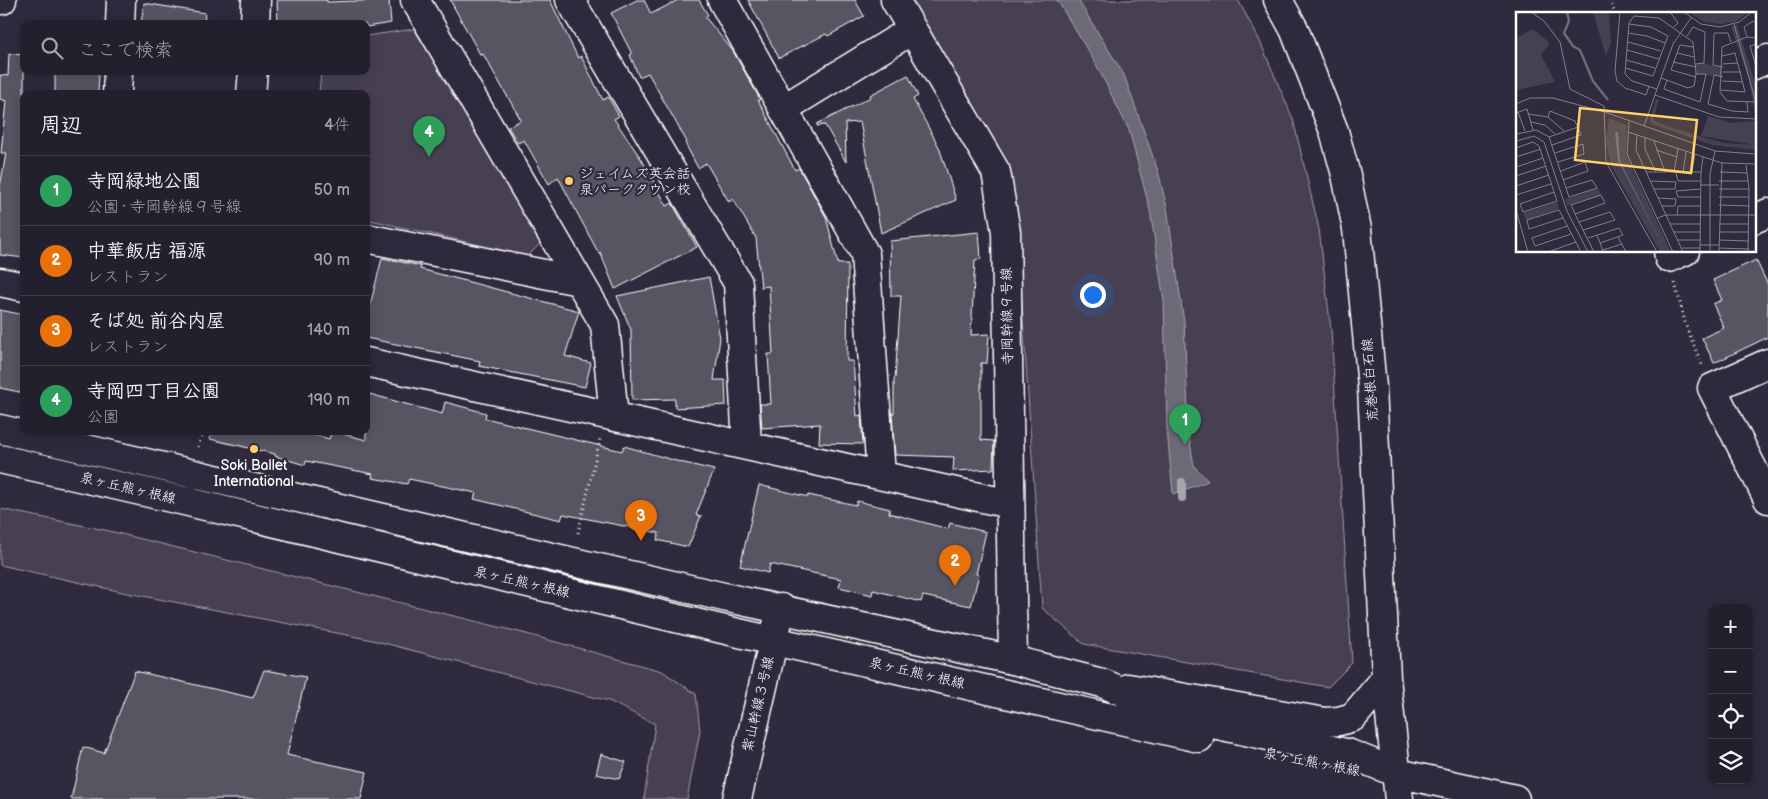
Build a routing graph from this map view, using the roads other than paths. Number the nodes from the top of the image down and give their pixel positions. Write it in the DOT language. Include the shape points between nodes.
graph roads {
  1 [pos="121,0"];
  2 [pos="256,0"];
  3 [pos="415,0"];
  4 [pos="570,0"];
  5 [pos="722,0"];
  6 [pos="894,0"];
  7 [pos="1278,0"];
  8 [pos="120,20"];
  9 [pos="255,20"];
  10 [pos="912,30"];
  11 [pos="1768,59"];
  12 [pos="1756,64"];
  13 [pos="118,75"];
  14 [pos="253,75"];
  15 [pos="116,90"];
  16 [pos="251,90"];
  17 [pos="783,109"];
  18 [pos="1768,213"];
  19 [pos="1756,218"];
  20 [pos="370,239"];
  21 [pos="579,281"];
  22 [pos="0,282"];
  23 [pos="20,286"];
  24 [pos="370,363"];
  25 [pos="1768,363"];
  26 [pos="610,416"];
  27 [pos="0,429"];
  28 [pos="20,434"];
  29 [pos="26,435"];
  30 [pos="747,446"];
  31 [pos="0,459"];
  32 [pos="880,475"];
  33 [pos="1768,499"];
  34 [pos="1010,504"];
  35 [pos="781,608"];
  36 [pos="773,640"];
  37 [pos="1013,660"];
  38 [pos="1386,678"];
  39 [pos="1102,683"];
  40 [pos="1398,786"];
  41 [pos="736,799"];
  42 [pos="1515,799"];
  1 -- 8 [label="street"];
  2 -- 9 [label="street"];
  3 -- 21 [label="street"];
  4 -- 30 [label="street" via="738,284"];
  5 -- 17 [label="street"];
  6 -- 10 [label="street, 寺岡幹線９号線"];
  7 -- 38 [label="street, 荒巻根白石線" via="1294,29 1334,131 1356,229 1372,387"];
  10 -- 17 [label="street"];
  10 -- 34 [label="street, 寺岡幹線９号線" via="996,172 1006,232"];
  11 -- 12 [label="street"];
  13 -- 15 [label="street"];
  14 -- 16 [label="street"];
  17 -- 32 [label="street" via="865,254"];
  18 -- 19 [label="street"];
  20 -- 21 [label="street"];
  21 -- 26 [label="street" via="605,325"];
  22 -- 23 [label="street"];
  24 -- 26 [label="street"];
  25 -- 33 [label="street" via="1712,388"];
  26 -- 30 [label="street"];
  27 -- 28 [label="street, 泉ヶ丘熊ヶ根線"];
  29 -- 35 [label="street, 泉ヶ丘熊ヶ根線"];
  30 -- 32 [label="street"];
  31 -- 36 [label="street, 泉ヶ丘熊ヶ根線"];
  32 -- 34 [label="street"];
  34 -- 37 [label="street, 寺岡幹線９号線"];
  35 -- 36 [label="street, 紫山幹線３号線"];
  35 -- 37 [label="street, 泉ヶ丘熊ヶ根線"];
  36 -- 40 [label="street, 泉ヶ丘熊ヶ根線"];
  36 -- 41 [label="street, 紫山幹線３号線"];
  37 -- 39 [label="street, 泉ヶ丘熊ヶ根線"];
  38 -- 39 [label="street" via="1353,717 1325,722"];
  38 -- 40 [label="street, 荒巻根白石線"];
  39 -- 40 [label="street, 泉ヶ丘熊ヶ根線" via="1186,718 1350,754"];
  40 -- 42 [label="street"];
}
